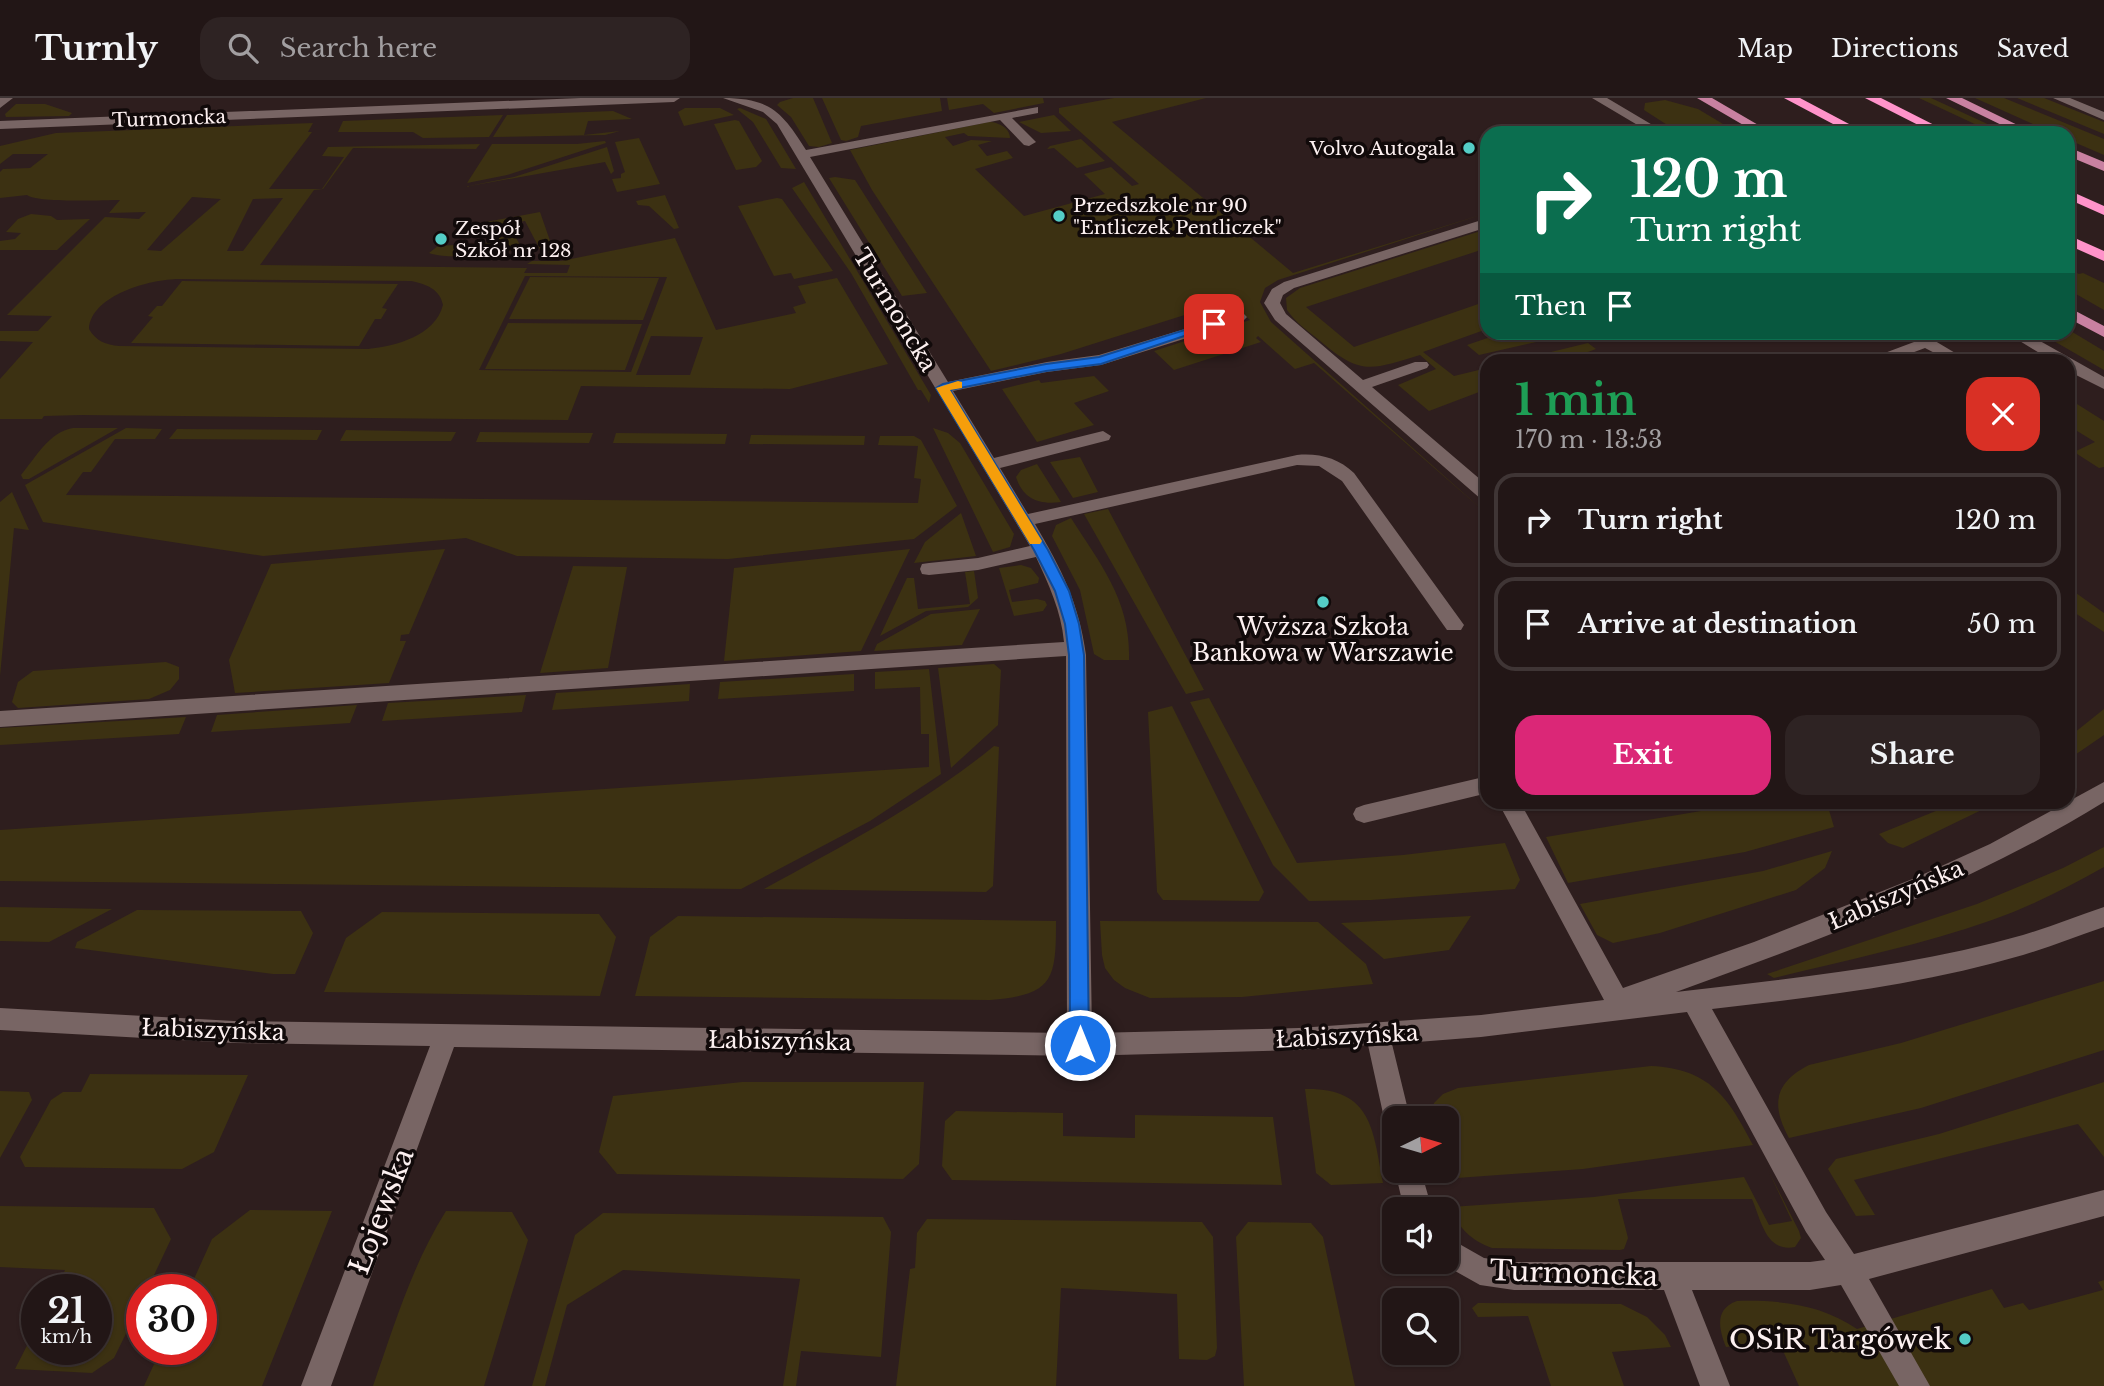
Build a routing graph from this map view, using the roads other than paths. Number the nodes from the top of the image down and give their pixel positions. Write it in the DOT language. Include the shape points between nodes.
graph roads {
  1 [pos="7,98"];
  2 [pos="674,98"];
  3 [pos="729,98"];
  4 [pos="1703,98"];
  5 [pos="1790,98"];
  6 [pos="1871,98"];
  7 [pos="1952,98"];
  8 [pos="2059,98"];
  9 [pos="1606,99"];
  10 [pos="0,104"];
  11 [pos="1034,110"];
  12 [pos="1003,116"];
  13 [pos="2104,116"];
  14 [pos="0,125"];
  15 [pos="1649,126"];
  16 [pos="1753,126"];
  17 [pos="1846,126"];
  18 [pos="1929,126"];
  19 [pos="2013,126"];
  20 [pos="1029,142"];
  21 [pos="2075,154"];
  22 [pos="801,155"];
  23 [pos="2104,167"];
  24 [pos="2075,197"];
  25 [pos="2104,211"];
  26 [pos="1480,225"];
  27 [pos="2075,242"];
  28 [pos="2104,257"];
  29 [pos="2075,315"];
  30 [pos="1239,317"];
  31 [pos="2104,332"];
  32 [pos="1920,340"];
  33 [pos="2025,340"];
  34 [pos="1925,343"];
  35 [pos="1896,354"];
  36 [pos="1947,354"];
  37 [pos="2050,354"];
  38 [pos="1421,365"];
  39 [pos="2075,368"];
  40 [pos="2104,384"];
  41 [pos="1360,386"];
  42 [pos="943,388"];
  43 [pos="1103,436"];
  44 [pos="989,464"];
  45 [pos="1480,489"];
  46 [pos="1023,521"];
  47 [pos="1041,550"];
  48 [pos="929,569"];
  49 [pos="1454,625"];
  50 [pos="1075,648"];
  51 [pos="0,719"];
  52 [pos="1480,786"];
  53 [pos="2104,791"];
  54 [pos="1513,809"];
  55 [pos="1364,814"];
  56 [pos="2104,916"];
  57 [pos="1617,1001"];
  58 [pos="1694,1001"];
  59 [pos="1560,1017"];
  60 [pos="0,1019"];
  61 [pos="1378,1035"];
  62 [pos="446,1036"];
  63 [pos="1080,1045"];
  64 [pos="1394,1106"];
  65 [pos="2104,1203"];
  66 [pos="1459,1258"];
  67 [pos="1848,1270"];
  68 [pos="1673,1277"];
  69 [pos="316,1386"];
  70 [pos="1715,1386"];
  71 [pos="1915,1386"];
  1 -- 10 [label="street"];
  2 -- 14 [label="street, Turmoncka"];
  3 -- 22 [label="street, Turmoncka" via="773,113"];
  4 -- 16 [label="main road"];
  5 -- 17 [label="highway"];
  6 -- 18 [label="highway"];
  7 -- 19 [label="main road"];
  8 -- 13 [label="street"];
  9 -- 15 [label="street"];
  11 -- 12 [label="street"];
  12 -- 20 [label="street"];
  12 -- 22 [label="street"];
  21 -- 23 [label="main road"];
  22 -- 42 [label="street, Turmoncka"];
  24 -- 25 [label="highway"];
  26 -- 41 [label="street" via="1294,283 1275,295 1273,307 1280,317"];
  27 -- 28 [label="highway"];
  29 -- 31 [label="main road"];
  30 -- 42 [label="street" via="1101,360"];
  32 -- 34 [label="street"];
  33 -- 37 [label="street"];
  34 -- 35 [label="street"];
  34 -- 36 [label="street"];
  38 -- 41 [label="street"];
  39 -- 40 [label="street"];
  41 -- 45 [label="street"];
  42 -- 44 [label="street, Turmoncka"];
  43 -- 44 [label="street"];
  44 -- 46 [label="street, Turmoncka"];
  46 -- 47 [label="street, Turmoncka"];
  46 -- 49 [label="street" via="1297,460 1320,460 1348,477"];
  47 -- 48 [label="street"];
  47 -- 50 [label="street, Turmoncka" via="1062,591"];
  50 -- 51 [label="street"];
  50 -- 63 [label="street, Turmoncka"];
  52 -- 55 [label="street"];
  53 -- 57 [label="street, Łabiszyńska" via="2060,819 1908,892"];
  54 -- 57 [label="street"];
  56 -- 58 [label="street, Łabiszyńska" via="2023,945 1957,961 1831,984"];
  57 -- 59 [label="street, Łabiszyńska"];
  58 -- 59 [label="street, Łabiszyńska"];
  58 -- 67 [label="street" via="1816,1222"];
  59 -- 61 [label="street, Łabiszyńska"];
  60 -- 62 [label="street, Łabiszyńska" via="234,1032"];
  61 -- 63 [label="street, Łabiszyńska"];
  61 -- 64 [label="street"];
  62 -- 63 [label="street, Łabiszyńska"];
  62 -- 69 [label="street, Łojewska"];
  65 -- 67 [label="street"];
  66 -- 68 [label="street, Turmoncka" via="1497,1275"];
  67 -- 68 [label="street" via="1795,1277"];
  67 -- 71 [label="street"];
  68 -- 70 [label="street, Turmoncka"];
}
